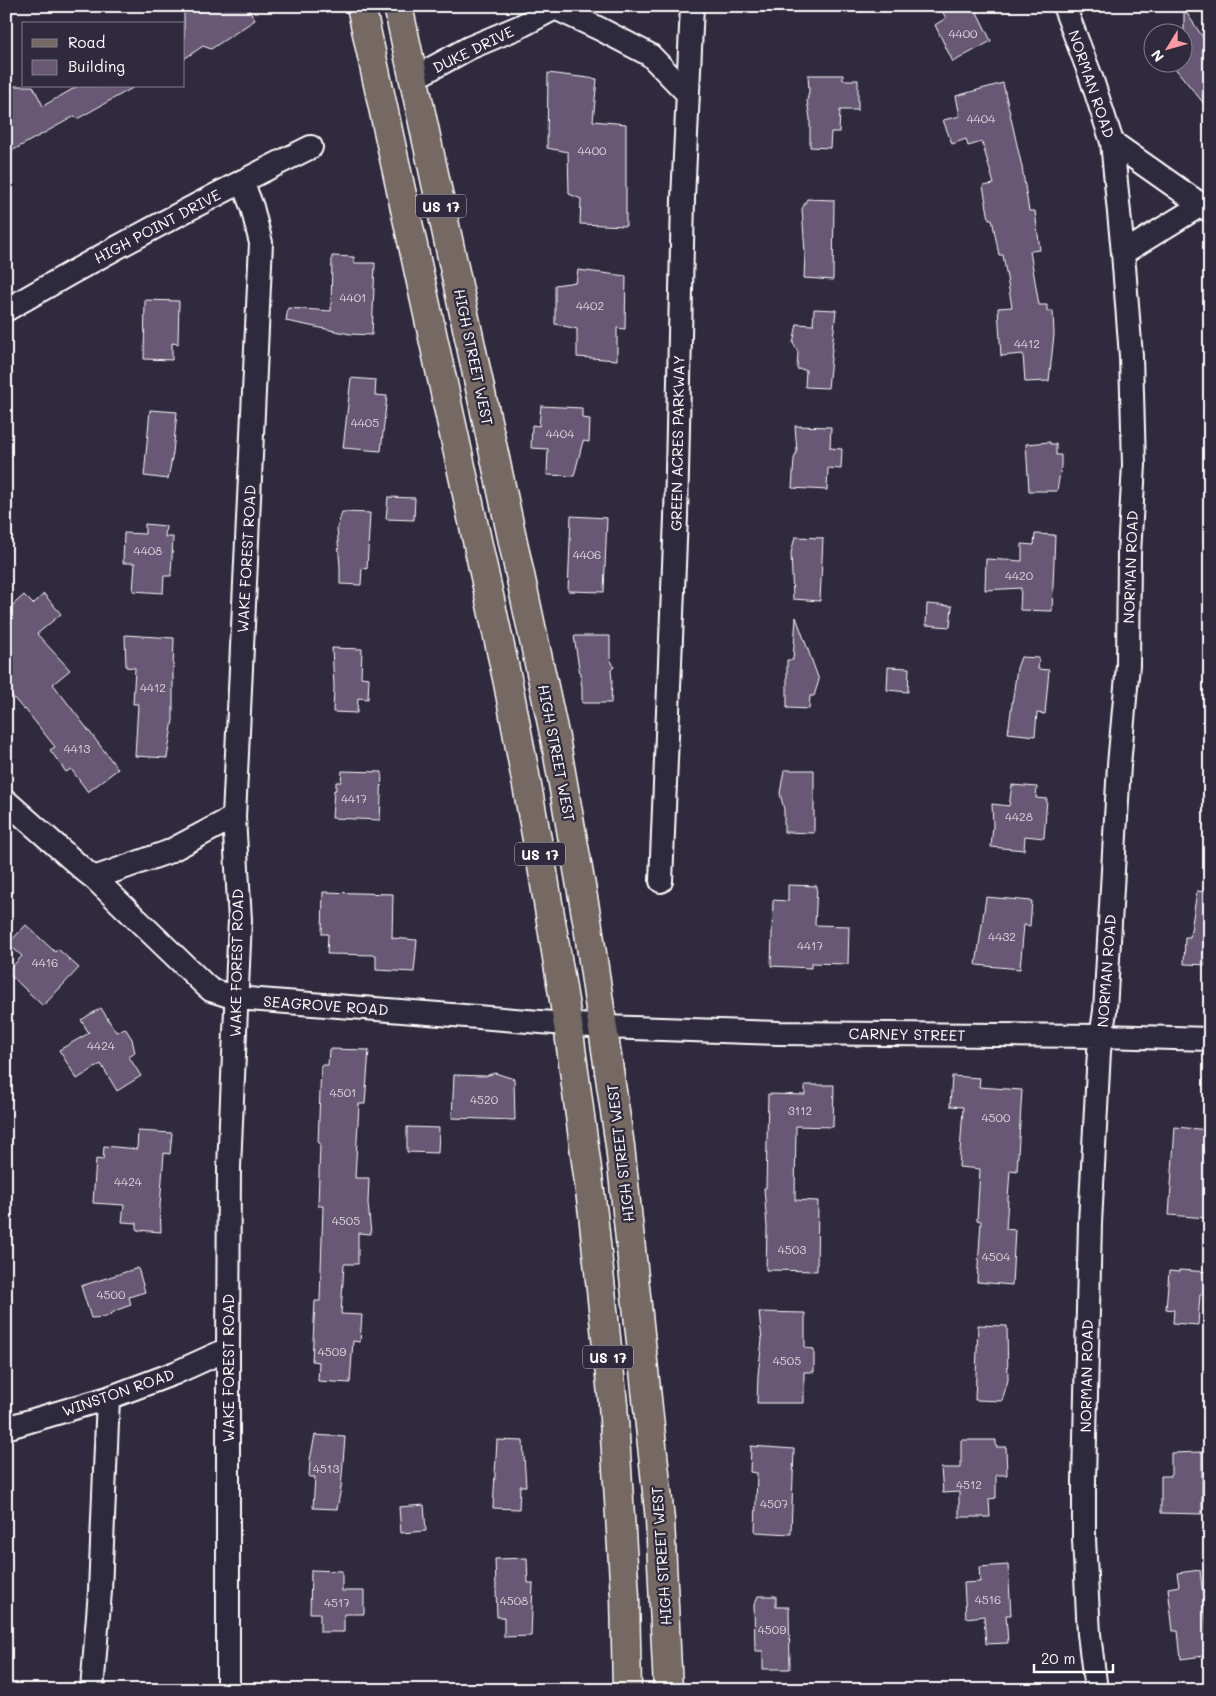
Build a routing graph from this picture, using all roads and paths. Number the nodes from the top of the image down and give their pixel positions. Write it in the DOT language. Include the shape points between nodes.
graph roads {
  1 [pos="361,6"];
  2 [pos="398,6"];
  3 [pos="692,6"];
  4 [pos="1064,6"];
  5 [pos="557,7"];
  6 [pos="414,78"];
  7 [pos="688,94"];
  8 [pos="1112,142"];
  9 [pos="311,147"];
  10 [pos="242,180"];
  11 [pos="1205,208"];
  12 [pos="1123,253"];
  13 [pos="6,310"];
  14 [pos="6,801"];
  15 [pos="234,817"];
  16 [pos="94,878"];
  17 [pos="661,881"];
  18 [pos="236,998"];
  19 [pos="568,1025"];
  20 [pos="604,1027"];
  21 [pos="1101,1036"];
  22 [pos="1210,1039"];
  23 [pos="228,1349"];
  24 [pos="108,1398"];
  25 [pos="6,1428"];
  26 [pos="92,1690"];
  27 [pos="228,1690"];
  28 [pos="628,1690"];
  29 [pos="668,1690"];
  30 [pos="1096,1690"];
  1 -- 19 [label="main road, US 17" via="508,683"];
  2 -- 6 [label="main road, HIGH STREET WEST / US 17"];
  3 -- 7 [label="street, GREEN ACRES PARKWAY"];
  4 -- 8 [label="street, NORMAN ROAD"];
  5 -- 6 [label="street, DUKE DRIVE"];
  5 -- 7 [label="street" via="650,56"];
  6 -- 20 [label="main road, HIGH STREET WEST / US 17" via="555,738"];
  7 -- 17 [label="street, GREEN ACRES PARKWAY" via="676,517"];
  8 -- 11 [label="street"];
  8 -- 12 [label="street, NORMAN ROAD"];
  9 -- 10 [label="street, HIGH POINT DRIVE"];
  10 -- 13 [label="street, HIGH POINT DRIVE" via="113,248"];
  10 -- 15 [label="street, WAKE FOREST ROAD" via="261,243"];
  11 -- 12 [label="street"];
  12 -- 21 [label="street, NORMAN ROAD" via="1131,356 1134,465 1128,665"];
  14 -- 16 [label="street, SEAGROVE ROAD"];
  15 -- 16 [label="street" via="168,852"];
  15 -- 18 [label="street, WAKE FOREST ROAD" via="240,920"];
  16 -- 18 [label="street, SEAGROVE ROAD" via="205,986"];
  18 -- 19 [label="street, SEAGROVE ROAD"];
  18 -- 23 [label="street, WAKE FOREST ROAD"];
  19 -- 20 [label="street, SEAGROVE ROAD"];
  19 -- 28 [label="main road, US 17" via="593,1214 613,1404"];
  20 -- 21 [label="street, CARNEY STREET" via="779,1033"];
  20 -- 29 [label="main road, HIGH STREET WEST / US 17" via="660,1520"];
  21 -- 22 [label="street, CARNEY STREET"];
  21 -- 30 [label="street, NORMAN ROAD" via="1090,1223 1084,1481 1089,1634"];
  23 -- 24 [label="street, WINSTON ROAD"];
  23 -- 27 [label="street, WAKE FOREST ROAD"];
  24 -- 25 [label="street, WINSTON ROAD"];
  24 -- 26 [label="street" via="100,1591"];
}
